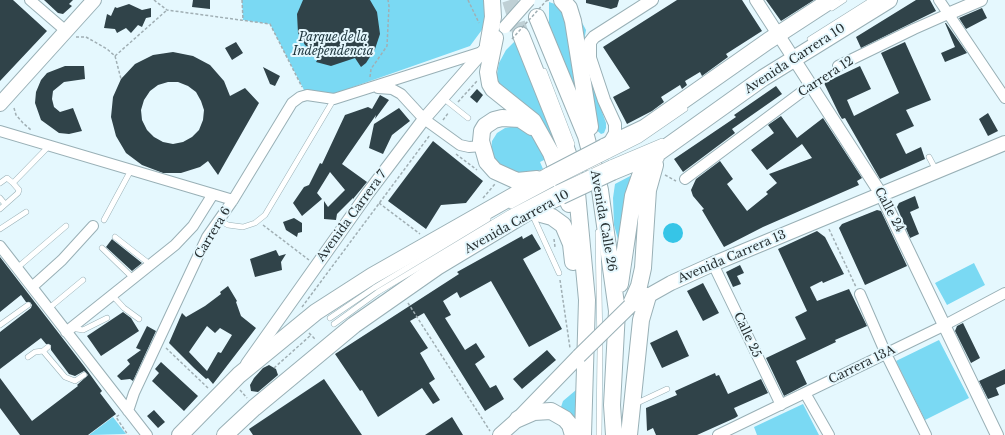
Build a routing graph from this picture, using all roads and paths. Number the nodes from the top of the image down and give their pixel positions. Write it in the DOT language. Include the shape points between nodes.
graph roads {
  1 [pos="30,0"];
  2 [pos="94,0"];
  3 [pos="154,0"];
  4 [pos="242,0"];
  5 [pos="388,0"];
  6 [pos="468,0"];
  7 [pos="492,0"];
  8 [pos="529,0"];
  9 [pos="549,0"];
  10 [pos="562,0"];
  11 [pos="652,0"];
  12 [pos="756,0"];
  13 [pos="844,0"];
  14 [pos="872,0"];
  15 [pos="889,0"];
  16 [pos="939,0"];
  17 [pos="981,0"];
  18 [pos="829,6"];
  19 [pos="167,10"];
  20 [pos="948,14"];
  21 [pos="243,20"];
  22 [pos="535,20"];
  23 [pos="481,27"];
  24 [pos="69,34"];
  25 [pos="517,37"];
  26 [pos="781,39"];
  27 [pos="492,41"];
  28 [pos="805,43"];
  29 [pos="766,50"];
  30 [pos="790,54"];
  31 [pos="115,56"];
  32 [pos="748,63"];
  33 [pos="541,65"];
  34 [pos="838,66"];
  35 [pos="122,79"];
  36 [pos="810,85"];
  37 [pos="368,89"];
  38 [pos="307,95"];
  39 [pos="442,97"];
  40 [pos="1005,98"];
  41 [pos="334,99"];
  42 [pos="0,104"];
  43 [pos="691,104"];
  44 [pos="14,108"];
  45 [pos="468,118"];
  46 [pos="688,123"];
  47 [pos="574,124"];
  48 [pos="425,125"];
  49 [pos="0,131"];
  50 [pos="33,132"];
  51 [pos="669,137"];
  52 [pos="1005,143"];
  53 [pos="49,146"];
  54 [pos="482,146"];
  55 [pos="582,147"];
  56 [pos="607,149"];
  57 [pos="454,152"];
  58 [pos="551,153"];
  59 [pos="658,153"];
  60 [pos="929,157"];
  61 [pos="611,167"];
  62 [pos="131,170"];
  63 [pos="477,170"];
  64 [pos="937,171"];
  65 [pos="685,179"];
  66 [pos="0,183"];
  67 [pos="13,183"];
  68 [pos="495,184"];
  69 [pos="553,184"];
  70 [pos="600,190"];
  71 [pos="583,191"];
  72 [pos="213,194"];
  73 [pos="881,194"];
  74 [pos="510,196"];
  75 [pos="0,198"];
  76 [pos="232,200"];
  77 [pos="379,203"];
  78 [pos="5,204"];
  79 [pos="0,209"];
  80 [pos="596,209"];
  81 [pos="26,212"];
  82 [pos="530,212"];
  83 [pos="509,213"];
  84 [pos="104,220"];
  85 [pos="219,220"];
  86 [pos="598,224"];
  87 [pos="827,225"];
  88 [pos="66,226"];
  89 [pos="94,226"];
  90 [pos="0,229"];
  91 [pos="269,230"];
  92 [pos="114,237"];
  93 [pos="425,237"];
  94 [pos="554,237"];
  95 [pos="581,238"];
  96 [pos="0,246"];
  97 [pos="102,248"];
  98 [pos="556,251"];
  99 [pos="589,257"];
  100 [pos="713,264"];
  101 [pos="151,265"];
  102 [pos="317,265"];
  103 [pos="17,268"];
  104 [pos="559,273"];
  105 [pos="134,279"];
  106 [pos="83,280"];
  107 [pos="32,287"];
  108 [pos="1005,293"];
  109 [pos="860,294"];
  110 [pos="112,295"];
  111 [pos="648,296"];
  112 [pos="406,301"];
  113 [pos="28,305"];
  114 [pos="48,309"];
  115 [pos="624,309"];
  116 [pos="298,311"];
  117 [pos="107,318"];
  118 [pos="330,318"];
  119 [pos="139,319"];
  120 [pos="0,324"];
  121 [pos="334,324"];
  122 [pos="945,325"];
  123 [pos="305,330"];
  124 [pos="66,332"];
  125 [pos="311,335"];
  126 [pos="159,341"];
  127 [pos="317,341"];
  128 [pos="48,347"];
  129 [pos="43,351"];
  130 [pos="886,354"];
  131 [pos="578,356"];
  132 [pos="28,357"];
  133 [pos="274,368"];
  134 [pos="239,374"];
  135 [pos="84,375"];
  136 [pos="591,384"];
  137 [pos="667,389"];
  138 [pos="805,393"];
  139 [pos="217,398"];
  140 [pos="632,405"];
  141 [pos="781,405"];
  142 [pos="126,415"];
  143 [pos="518,419"];
  144 [pos="495,434"];
  145 [pos="128,435"];
  146 [pos="147,435"];
  147 [pos="180,435"];
  148 [pos="225,435"];
  149 [pos="573,435"];
  150 [pos="583,435"];
  151 [pos="599,435"];
  152 [pos="614,435"];
  153 [pos="629,435"];
  154 [pos="718,435"];
  155 [pos="828,435"];
  156 [pos="926,435"];
  157 [pos="997,435"];
  1 -- 24 [label="street"];
  2 -- 24 [label="main road"];
  3 -- 19 [label="path"];
  4 -- 21 [label="path"];
  5 -- 37 [label="path" via="387,46 371,70"];
  6 -- 23 [label="path"];
  7 -- 27 [label="main road"];
  8 -- 27 [label="street, Avenida Carrera 7, bridge"];
  9 -- 25 [label="path, bridge"];
  10 -- 70 [label="main road" via="569,8 573,21 587,113 597,155"];
  11 -- 56 [label="street" via="590,42 590,58 615,124 615,133"];
  12 -- 26 [label="street, Calle 24"];
  13 -- 18 [label="lane"];
  14 -- 28 [label="lane"];
  15 -- 30 [label="main road, Avenida Carrera 10"];
  16 -- 20 [label="street"];
  17 -- 20 [label="street, Carrera 12"];
  18 -- 26 [label="main road, Avenida Carrera 10"];
  19 -- 21 [label="path"];
  19 -- 31 [label="path"];
  20 -- 34 [label="street, Carrera 12"];
  20 -- 40 [label="street"];
  21 -- 38 [label="path" via="270,24"];
  22 -- 47 [label="lane"];
  22 -- 70 [label="main road, Avenida Calle 26" via="586,136"];
  24 -- 31 [label="path" via="86,37 99,43"];
  24 -- 42 [label="main road"];
  25 -- 95 [label="main road, Avenida Calle 26" via="565,145 578,198"];
  26 -- 30 [label="street, Calle 24"];
  26 -- 56 [label="main road, Avenida Carrera 10" via="644,128"];
  27 -- 37 [label="street"];
  27 -- 39 [label="street, Avenida Carrera 7"];
  27 -- 58 [label="main road" via="488,72 490,84 528,116"];
  29 -- 32 [label="lane"];
  30 -- 36 [label="street, Calle 24"];
  30 -- 59 [label="main road, Avenida Carrera 10" via="763,78"];
  31 -- 35 [label="path"];
  33 -- 71 [label="lane" via="568,130"];
  34 -- 36 [label="path, Carrera 12"];
  36 -- 65 [label="street, Carrera 12"];
  36 -- 73 [label="street, Calle 24"];
  37 -- 41 [label="street"];
  37 -- 48 [label="street" via="387,87 396,91 404,97"];
  38 -- 41 [label="street"];
  38 -- 76 [label="street, Carrera 6" via="295,100 286,111"];
  39 -- 45 [label="lane"];
  39 -- 48 [label="street, Avenida Carrera 7"];
  41 -- 85 [label="lane" via="265,215 256,223 243,227 228,225"];
  43 -- 56 [label="lane" via="640,140"];
  44 -- 50 [label="path" via="22,123"];
  46 -- 59 [label="lane"];
  48 -- 54 [label="street" via="460,145"];
  48 -- 77 [label="path" via="430,134"];
  48 -- 102 [label="street, Avenida Carrera 7"];
  49 -- 53 [label="street"];
  51 -- 61 [label="lane"];
  52 -- 64 [label="main road, Avenida Carrera 13"];
  53 -- 62 [label="street"];
  53 -- 67 [label="lane"];
  54 -- 58 [label="main road" via="481,136 485,126 494,120 511,117 520,119 532,127"];
  54 -- 69 [label="main road" via="487,162 501,175 517,181"];
  55 -- 80 [label="lane"];
  56 -- 69 [label="main road, Avenida Carrera 10, bridge"];
  57 -- 63 [label="path"];
  58 -- 95 [label="main road"];
  59 -- 61 [label="main road, Avenida Carrera 10"];
  59 -- 115 [label="main road" via="648,190 643,268 639,286"];
  59 -- 115 [label="main road" via="640,176 633,196 621,270"];
  60 -- 64 [label="lane"];
  61 -- 69 [label="main road, Avenida Carrera 10, bridge"];
  62 -- 72 [label="street"];
  62 -- 84 [label="lane"];
  64 -- 73 [label="main road, Avenida Carrera 13"];
  66 -- 67 [label="lane" via="7,178"];
  67 -- 78 [label="lane" via="19,190 18,193"];
  68 -- 74 [label="path"];
  69 -- 74 [label="main road, Avenida Carrera 10"];
  69 -- 82 [label="main road, Avenida Carrera 10"];
  69 -- 83 [label="lane"];
  69 -- 118 [label="lane" via="499,213 374,288"];
  70 -- 115 [label="main road, Avenida Calle 26"];
  72 -- 76 [label="street"];
  72 -- 101 [label="street" via="193,226"];
  73 -- 100 [label="main road, Avenida Carrera 13"];
  73 -- 122 [label="street, Calle 24"];
  74 -- 134 [label="main road, Avenida Carrera 10" via="341,296 300,324"];
  75 -- 78 [label="lane"];
  76 -- 85 [label="street, Carrera 6"];
  77 -- 93 [label="path"];
  77 -- 116 [label="path"];
  78 -- 79 [label="lane"];
  81 -- 90 [label="lane"];
  82 -- 83 [label="lane"];
  82 -- 104 [label="lane"];
  82 -- 131 [label="main road" via="552,217 569,236"];
  82 -- 148 [label="main road, Avenida Carrera 10" via="437,267 354,325"];
  83 -- 121 [label="lane" via="378,292"];
  85 -- 126 [label="street, Carrera 6" via="200,251"];
  86 -- 151 [label="lane"];
  87 -- 109 [label="path"];
  88 -- 103 [label="lane"];
  89 -- 107 [label="street"];
  91 -- 102 [label="path"];
  92 -- 101 [label="lane"];
  94 -- 98 [label="path"];
  95 -- 131 [label="main road, Avenida Calle 26" via="586,300"];
  96 -- 103 [label="street"];
  97 -- 105 [label="lane"];
  99 -- 136 [label="lane"];
  100 -- 111 [label="main road, Avenida Carrera 13"];
  100 -- 141 [label="street, Calle 25"];
  101 -- 105 [label="street"];
  102 -- 134 [label="street, Avenida Carrera 7"];
  103 -- 107 [label="street"];
  104 -- 131 [label="path"];
  105 -- 110 [label="street"];
  106 -- 114 [label="lane"];
  107 -- 114 [label="street" via="37,299"];
  108 -- 122 [label="street, Carrera 13A"];
  109 -- 130 [label="street"];
  110 -- 119 [label="lane"];
  110 -- 124 [label="street"];
  111 -- 115 [label="main road, Avenida Carrera 13"];
  111 -- 140 [label="main road" via="641,320"];
  112 -- 144 [label="path"];
  113 -- 120 [label="lane"];
  114 -- 124 [label="street"];
  115 -- 131 [label="main road, Avenida Carrera 13, bridge"];
  115 -- 152 [label="main road, Avenida Calle 26" via="612,405"];
  117 -- 124 [label="lane" via="83,330"];
  122 -- 130 [label="street, Carrera 13A"];
  122 -- 157 [label="street, Calle 24"];
  123 -- 125 [label="path"];
  124 -- 142 [label="street"];
  125 -- 127 [label="path"];
  125 -- 133 [label="path"];
  126 -- 139 [label="path"];
  126 -- 142 [label="street, Carrera 6"];
  128 -- 129 [label="lane"];
  129 -- 132 [label="lane" via="35,352"];
  129 -- 135 [label="lane" via="62,375 75,381"];
  130 -- 138 [label="street, Carrera 13A"];
  130 -- 156 [label="street"];
  131 -- 143 [label="main road, Avenida Carrera 13"];
  131 -- 150 [label="main road, Avenida Calle 26"];
  134 -- 139 [label="main road, Avenida Carrera 7"];
  137 -- 140 [label="lane"];
  138 -- 141 [label="street, Carrera 13A"];
  138 -- 155 [label="street"];
  139 -- 147 [label="main road, Avenida Carrera 7"];
  140 -- 153 [label="main road"];
  141 -- 154 [label="street, Carrera 13A"];
  142 -- 145 [label="path" via="120,414 116,417"];
  142 -- 146 [label="street"];
  143 -- 144 [label="main road, Avenida Carrera 13"];
  143 -- 149 [label="main road" via="534,412 551,411 565,419"];
}
